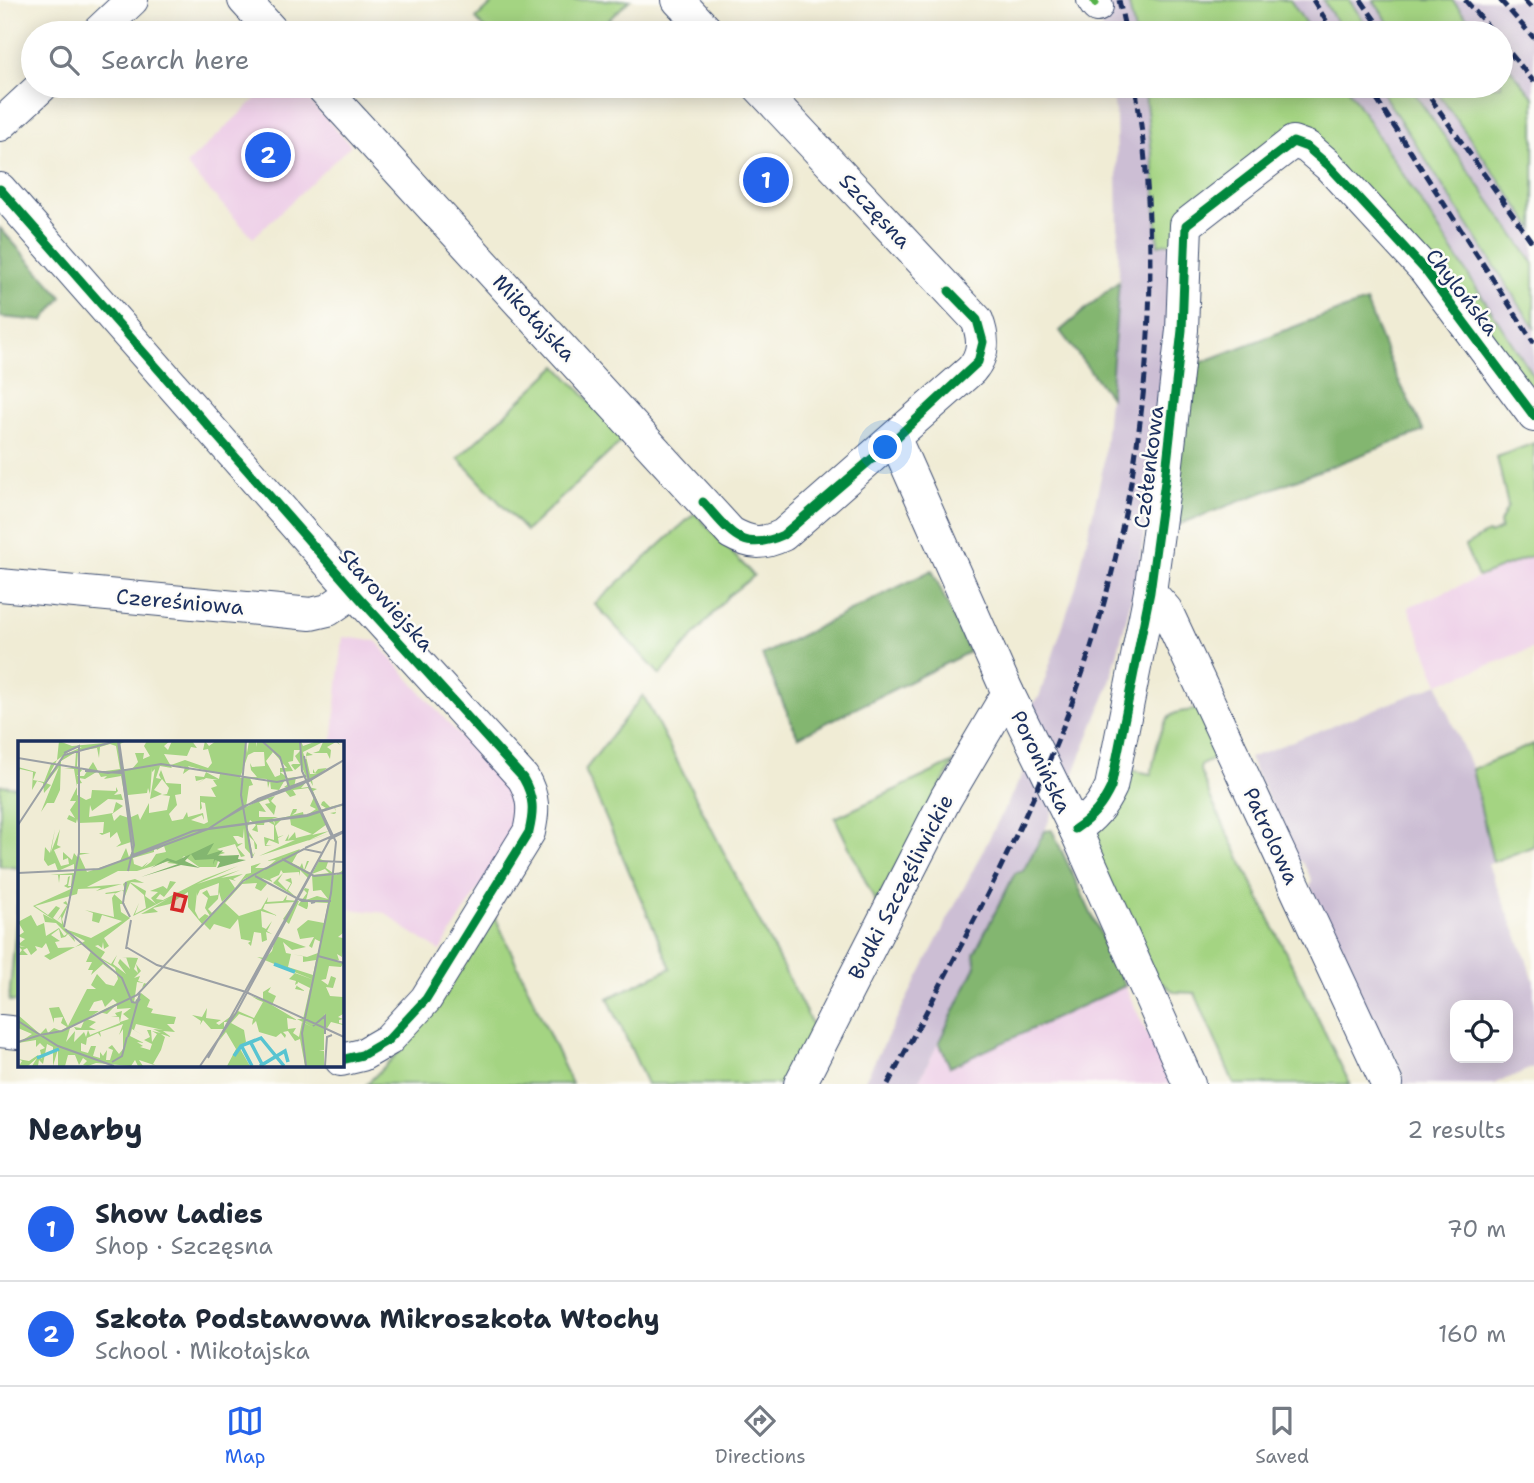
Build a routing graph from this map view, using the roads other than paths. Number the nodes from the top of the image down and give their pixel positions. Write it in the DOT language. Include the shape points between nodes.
graph roads {
  1 [pos="132,0"];
  2 [pos="244,0"];
  3 [pos="678,0"];
  4 [pos="110,21"];
  5 [pos="263,21"];
  6 [pos="698,21"];
  7 [pos="29,98"];
  8 [pos="332,98"];
  9 [pos="769,98"];
  10 [pos="0,125"];
  11 [pos="1293,142"];
  12 [pos="0,189"];
  13 [pos="1534,416"];
  14 [pos="895,439"];
  15 [pos="0,585"];
  16 [pos="354,592"];
  17 [pos="1150,592"];
  18 [pos="1007,693"];
  19 [pos="1075,830"];
  20 [pos="0,1031"];
  21 [pos="18,1033"];
  22 [pos="352,1058"];
  23 [pos="800,1084"];
  24 [pos="1189,1084"];
  25 [pos="1387,1084"];
  1 -- 4 [label="street"];
  2 -- 5 [label="street"];
  3 -- 6 [label="street"];
  7 -- 10 [label="street"];
  8 -- 14 [label="street, Mikołajska" via="731,533 752,543 783,535"];
  9 -- 14 [label="street, Szczęsna" via="977,320 983,342 978,362"];
  11 -- 13 [label="street, Chylońska" via="1307,147 1328,165 1425,270"];
  11 -- 17 [label="street, Czółenkowa" via="1186,225 1182,330"];
  12 -- 16 [label="street, Starowiejska"];
  14 -- 18 [label="street, Poronińska"];
  15 -- 16 [label="street, Czereśniowa" via="311,614 328,610"];
  16 -- 22 [label="street, Starowiejska" via="523,778 534,806 529,832 426,999 388,1040"];
  17 -- 19 [label="street, Czółenkowa" via="1111,787 1103,805"];
  17 -- 25 [label="street, Patrolowa" via="1166,610"];
  18 -- 19 [label="street, Poronińska"];
  18 -- 23 [label="street, Budki Szczęśliwickie" via="946,797"];
  19 -- 24 [label="street, Poronińska"];
  20 -- 21 [label="street"];
}
